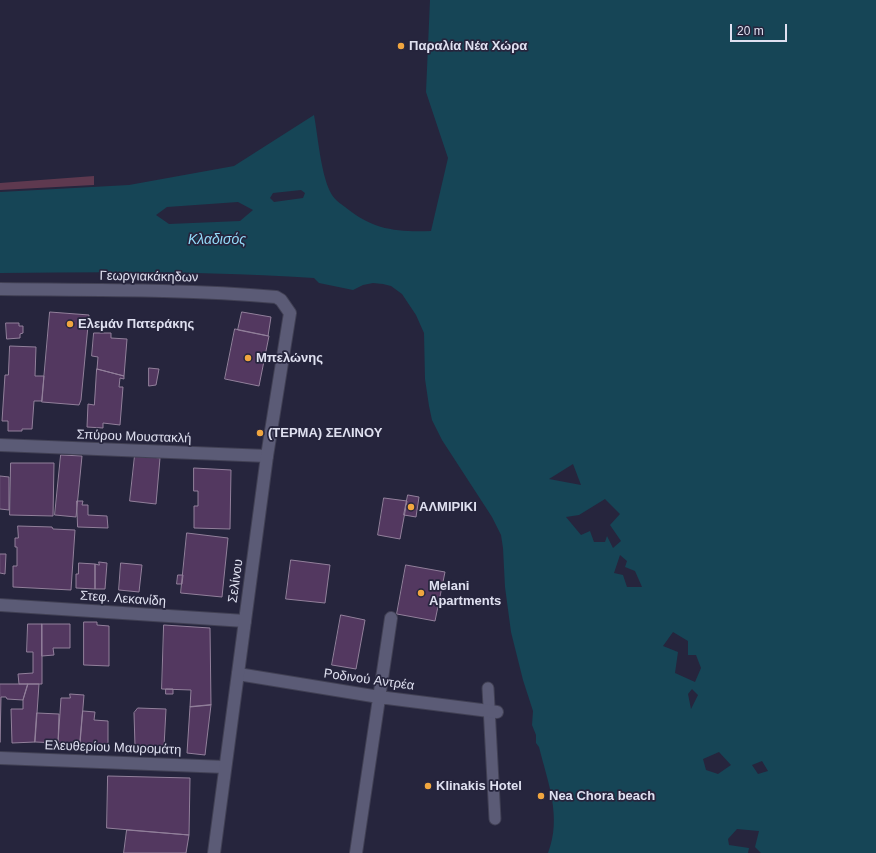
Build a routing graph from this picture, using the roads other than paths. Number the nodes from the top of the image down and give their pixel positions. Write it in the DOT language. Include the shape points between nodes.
graph roads {
  1 [pos="0,289"];
  2 [pos="290,313"];
  3 [pos="0,445"];
  4 [pos="267,456"];
  5 [pos="0,605"];
  6 [pos="391,618"];
  7 [pos="245,620"];
  8 [pos="238,674"];
  9 [pos="488,688"];
  10 [pos="378,697"];
  11 [pos="493,711"];
  12 [pos="0,758"];
  13 [pos="225,767"];
  14 [pos="495,819"];
  15 [pos="214,853"];
  16 [pos="356,853"];
  1 -- 2 [label="street, Γεωργιακάκηδων" via="224,292 276,297"];
  2 -- 4 [label="street, Σελίνου"];
  3 -- 4 [label="street, Σπύρου Μουστακλή"];
  4 -- 7 [label="street, Σελίνου"];
  5 -- 7 [label="street, Στεφ. Λεκανίδη"];
  6 -- 10 [label="street"];
  7 -- 8 [label="street, Σελίνου"];
  8 -- 10 [label="street, Ροδινού Αντρέα"];
  8 -- 13 [label="street, Σελίνου"];
  9 -- 11 [label="lane"];
  10 -- 11 [label="street, Ροδινού Αντρέα"];
  10 -- 16 [label="street"];
  11 -- 14 [label="lane"];
  12 -- 13 [label="street, Ελευθερίου Μαυρομάτη"];
  13 -- 15 [label="street, Σελίνου"];
}
